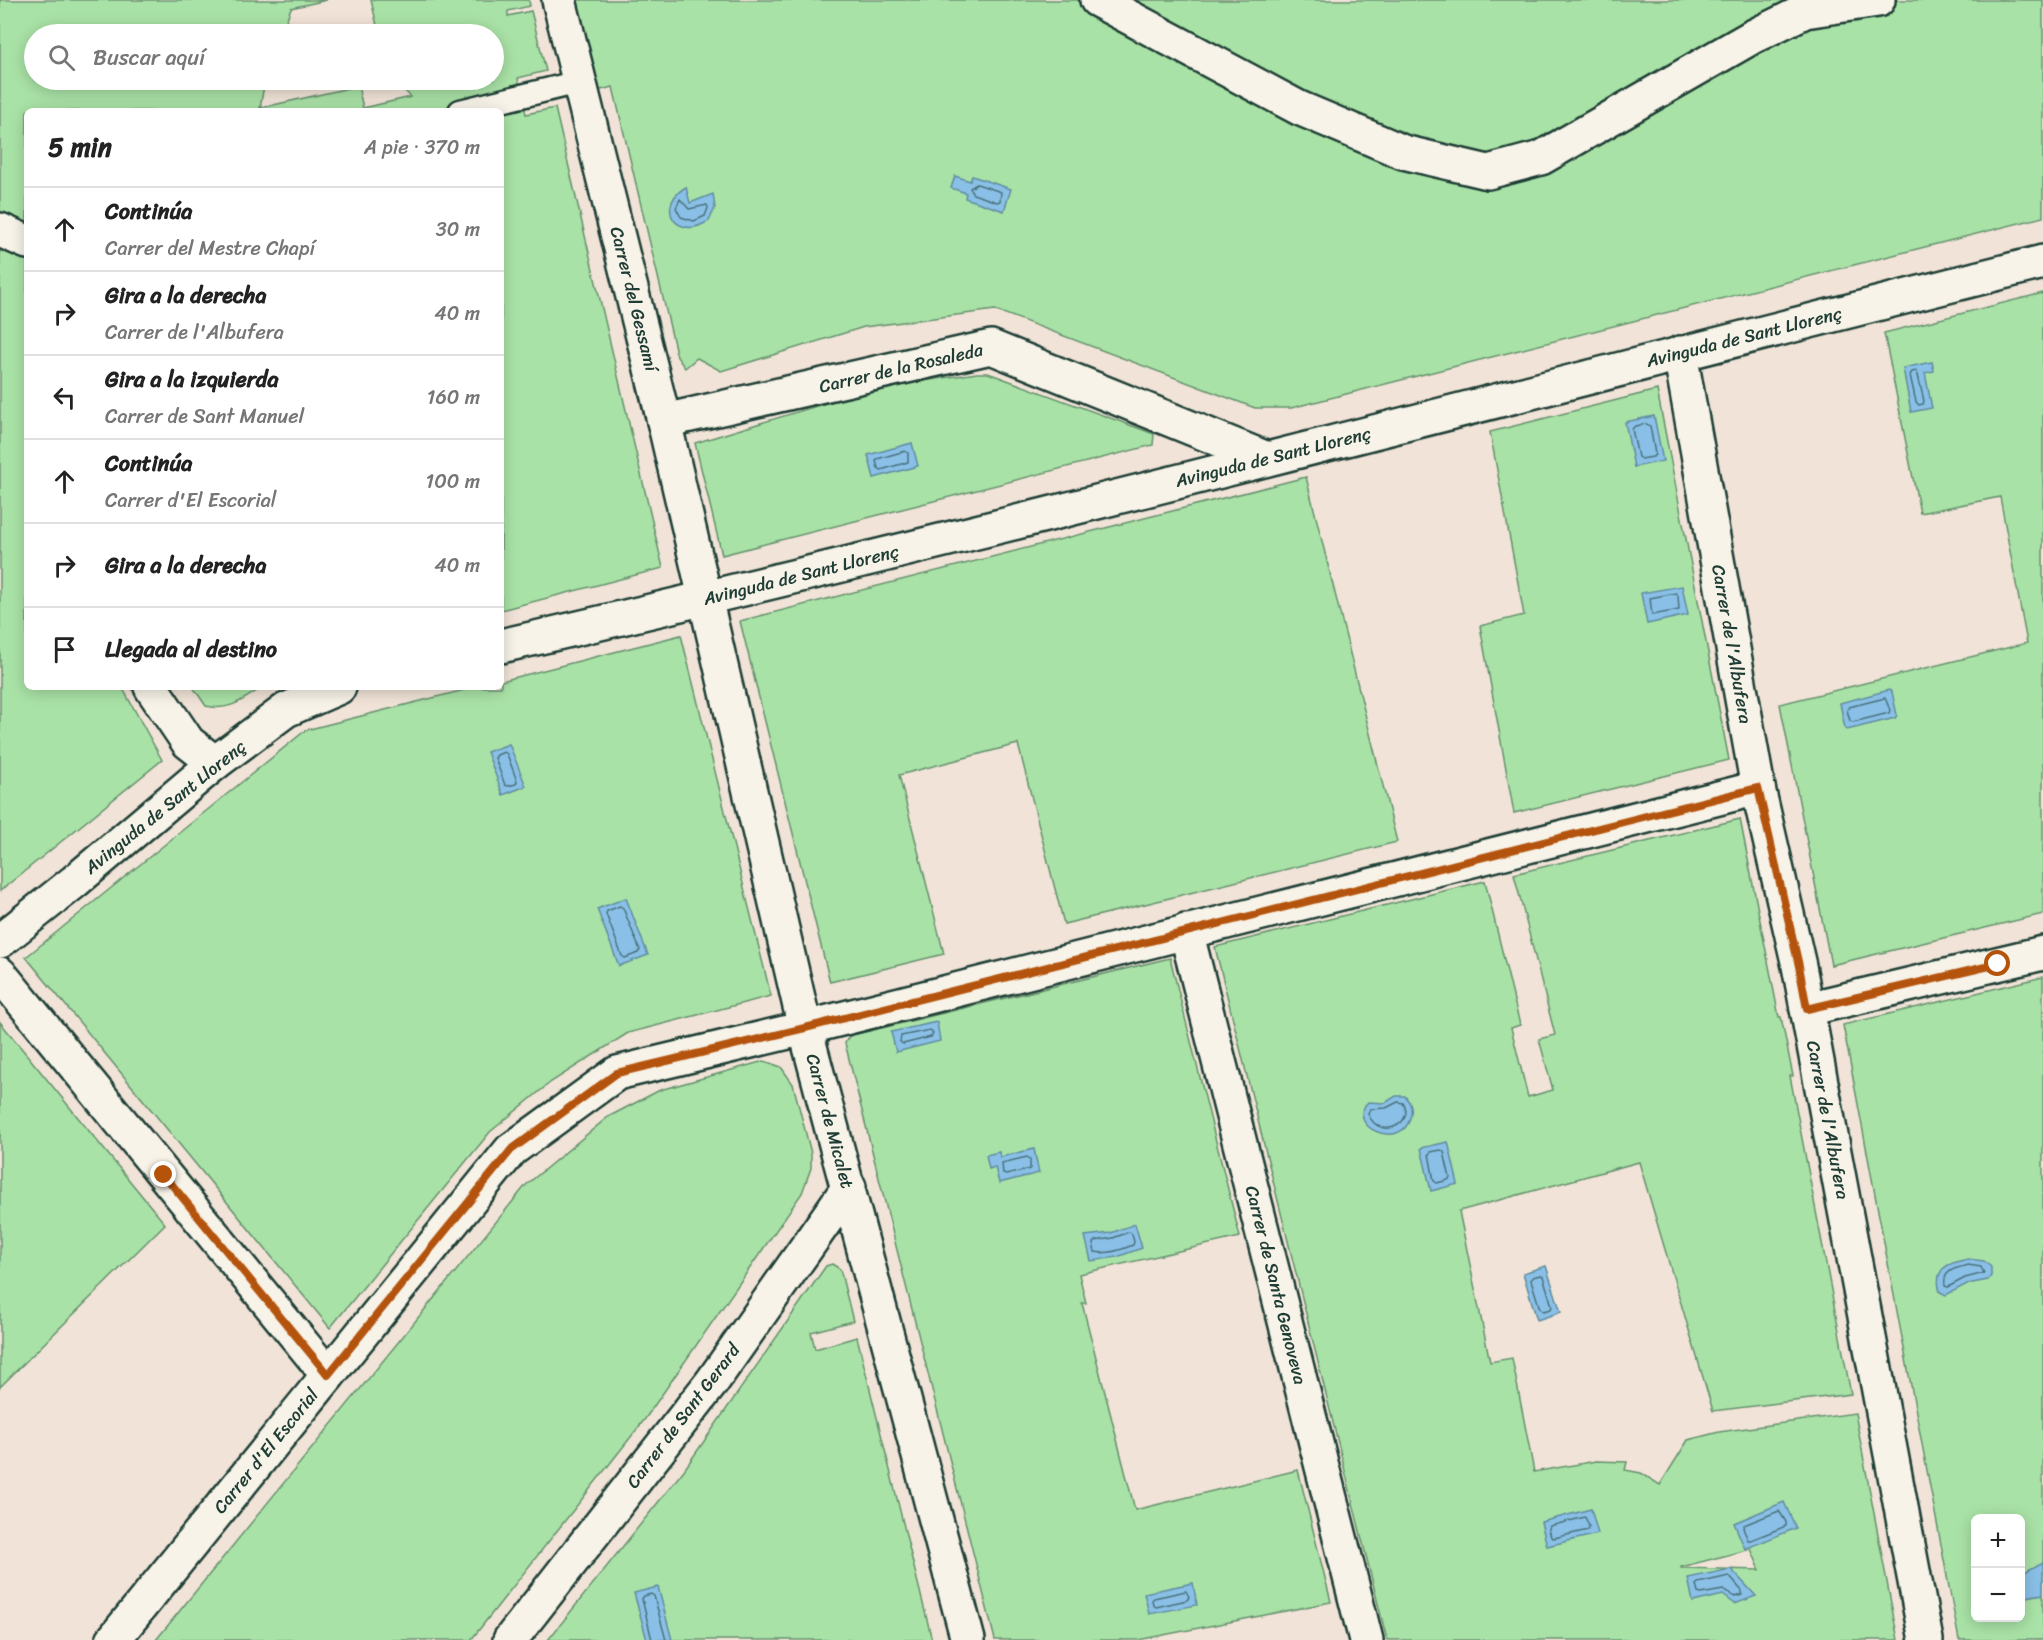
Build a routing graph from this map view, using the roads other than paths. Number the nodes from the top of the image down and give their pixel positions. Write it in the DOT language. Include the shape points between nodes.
graph roads {
  1 [pos="559,0"];
  2 [pos="1097,0"];
  3 [pos="1878,0"];
  4 [pos="579,82"];
  5 [pos="472,108"];
  6 [pos="0,230"];
  7 [pos="24,241"];
  8 [pos="2043,262"];
  9 [pos="1680,353"];
  10 [pos="664,421"];
  11 [pos="1264,458"];
  12 [pos="706,599"];
  13 [pos="504,645"];
  14 [pos="153,690"];
  15 [pos="332,690"];
  16 [pos="215,763"];
  17 [pos="1758,788"];
  18 [pos="1186,931"];
  19 [pos="0,941"];
  20 [pos="2043,953"];
  21 [pos="0,974"];
  22 [pos="1807,1009"];
  23 [pos="805,1028"];
  24 [pos="849,1187"];
  25 [pos="328,1375"];
  26 [pos="113,1640"];
  27 [pos="510,1640"];
  28 [pos="968,1640"];
  29 [pos="1366,1640"];
  30 [pos="1926,1640"];
  1 -- 4 [label="street, Carrer del Gessamí"];
  2 -- 3 [label="street" via="1299,108 1403,152 1488,172 1541,158 1805,11"];
  4 -- 5 [label="lane"];
  4 -- 10 [label="street, Carrer del Gessamí"];
  6 -- 7 [label="street"];
  8 -- 9 [label="street, Avinguda de Sant Llorenç"];
  9 -- 11 [label="street, Avinguda de Sant Llorenç"];
  9 -- 17 [label="street, Carrer de l'Albufera"];
  10 -- 11 [label="street, Carrer de la Rosaleda" via="991,347"];
  10 -- 12 [label="street, Carrer del Gessamí"];
  11 -- 12 [label="street, Avinguda de Sant Llorenç"];
  12 -- 13 [label="street, Avinguda de Sant Llorenç"];
  12 -- 23 [label="street, Carrer de Micalet"];
  14 -- 16 [label="street" via="188,742"];
  15 -- 16 [label="street, Avinguda de Sant Llorenç" via="286,710"];
  16 -- 19 [label="street, Avinguda de Sant Llorenç"];
  17 -- 18 [label="street, Carrer d'El Escorial"];
  17 -- 22 [label="street, Carrer de l'Albufera"];
  18 -- 23 [label="street, Carrer d'El Escorial"];
  18 -- 29 [label="street, Carrer de Santa Genoveva"];
  20 -- 22 [label="street"];
  21 -- 25 [label="street"];
  22 -- 30 [label="street, Carrer de l'Albufera"];
  23 -- 24 [label="street, Carrer de Micalet"];
  23 -- 25 [label="street, Carrer d'El Escorial" via="617,1073 511,1150"];
  24 -- 27 [label="street, Carrer de Sant Gerard" via="712,1382"];
  24 -- 28 [label="street, Carrer de Micalet"];
  25 -- 26 [label="street, Carrer d'El Escorial"];
}
